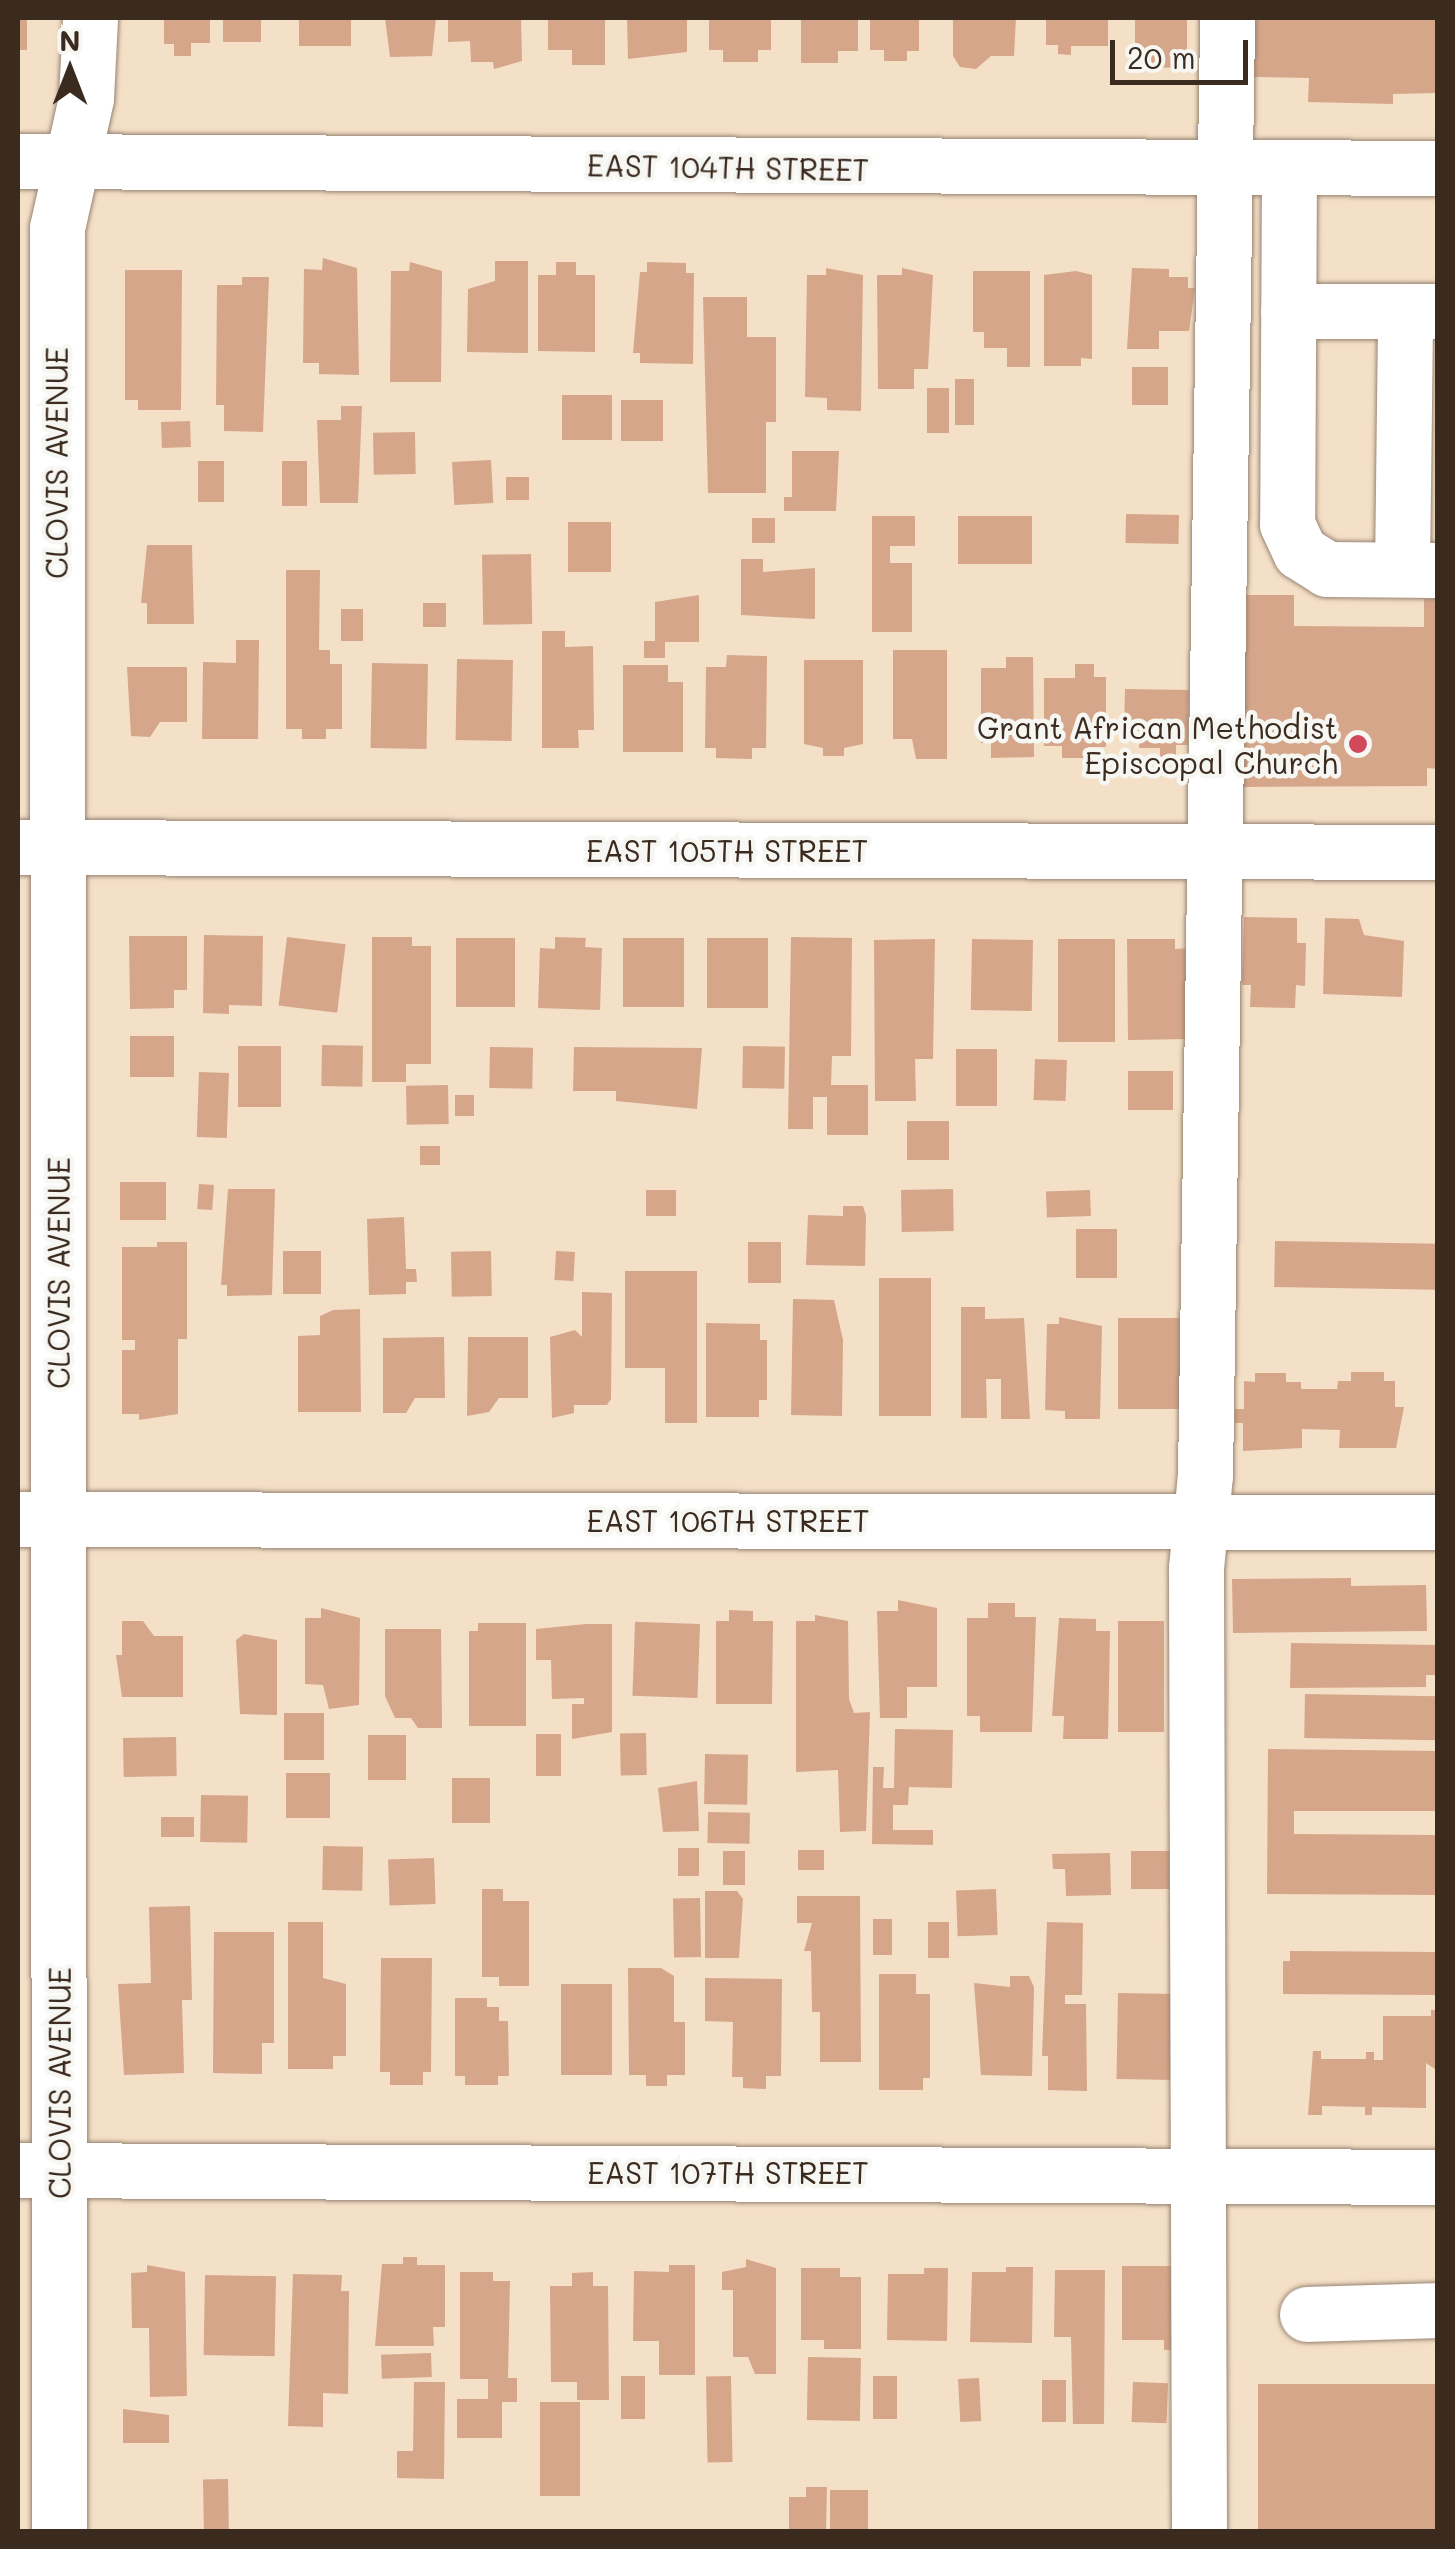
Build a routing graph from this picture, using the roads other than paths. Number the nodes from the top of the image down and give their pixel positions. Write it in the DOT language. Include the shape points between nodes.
graph roads {
  1 [pos="90,18"];
  2 [pos="1227,18"];
  3 [pos="43,161"];
  4 [pos="1438,168"];
  5 [pos="1289,170"];
  6 [pos="1224,171"];
  7 [pos="1288,310"];
  8 [pos="1421,311"];
  9 [pos="1420,570"];
  10 [pos="36,847"];
  11 [pos="1214,852"];
  12 [pos="1438,852"];
  13 [pos="39,1520"];
  14 [pos="1202,1521"];
  15 [pos="1438,1522"];
  16 [pos="38,2170"];
  17 [pos="1196,2174"];
  18 [pos="1438,2177"];
  19 [pos="1438,2310"];
  20 [pos="1308,2314"];
  21 [pos="59,2532"];
  22 [pos="1198,2532"];
  1 -- 3 [label="street, CLOVIS AVENUE" via="86,98"];
  2 -- 6 [label="street"];
  3 -- 6 [label="street, EAST 104TH STREET"];
  3 -- 10 [label="street, CLOVIS AVENUE" via="57,228"];
  4 -- 5 [label="street, EAST 104TH STREET"];
  5 -- 6 [label="street, EAST 104TH STREET"];
  5 -- 7 [label="street"];
  6 -- 11 [label="street"];
  7 -- 8 [label="street"];
  7 -- 9 [label="street" via="1287,524 1300,552 1326,568"];
  8 -- 9 [label="street"];
  10 -- 11 [label="street, EAST 105TH STREET"];
  10 -- 13 [label="street, CLOVIS AVENUE"];
  11 -- 12 [label="street, EAST 105TH STREET"];
  11 -- 14 [label="street"];
  13 -- 14 [label="street, EAST 106TH STREET"];
  13 -- 16 [label="street, CLOVIS AVENUE"];
  14 -- 15 [label="street, EAST 106TH STREET"];
  14 -- 17 [label="street" via="1196,1568"];
  16 -- 17 [label="street, EAST 107TH STREET"];
  16 -- 21 [label="street, CLOVIS AVENUE"];
  17 -- 18 [label="street, EAST 107TH STREET"];
  17 -- 22 [label="street"];
  19 -- 20 [label="street"];
}
